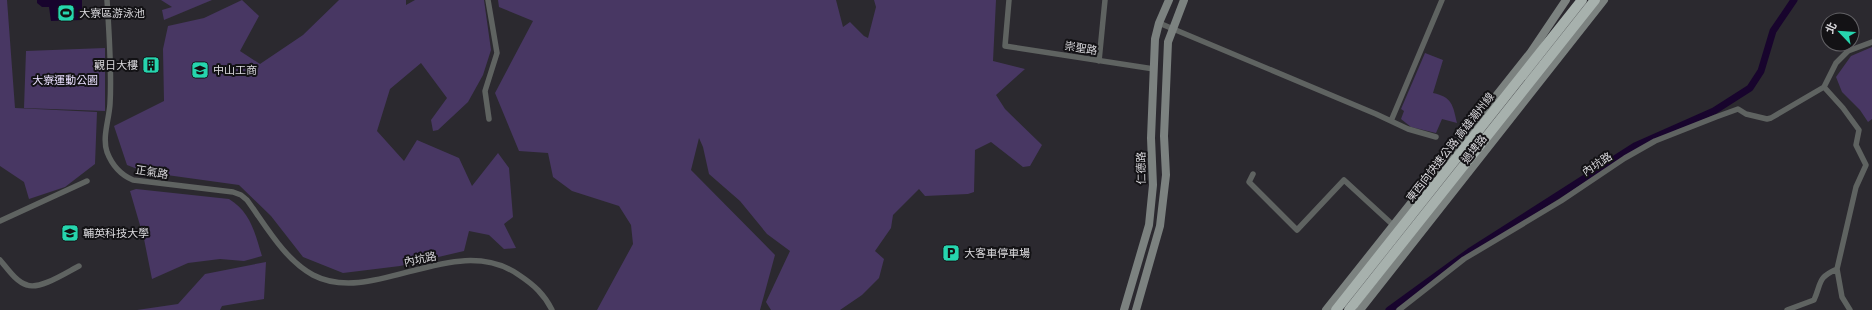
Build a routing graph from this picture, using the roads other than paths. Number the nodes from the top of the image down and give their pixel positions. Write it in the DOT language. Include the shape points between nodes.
graph roads {
  1 [pos="107,0"];
  2 [pos="488,0"];
  3 [pos="1009,0"];
  4 [pos="1105,0"];
  5 [pos="1169,0"];
  6 [pos="1184,0"];
  7 [pos="1442,0"];
  8 [pos="1566,0"];
  9 [pos="1577,0"];
  10 [pos="1582,0"];
  11 [pos="1594,0"];
  12 [pos="1604,0"];
  13 [pos="1159,23"];
  14 [pos="1172,29"];
  15 [pos="1872,42"];
  16 [pos="1537,56"];
  17 [pos="1099,61"];
  18 [pos="1154,69"];
  19 [pos="1824,87"];
  20 [pos="489,119"];
  21 [pos="1391,121"];
  22 [pos="1436,137"];
  23 [pos="1253,174"];
  24 [pos="87,181"];
  25 [pos="0,221"];
  26 [pos="1393,225"];
  27 [pos="284,251"];
  28 [pos="0,260"];
  29 [pos="79,266"];
  30 [pos="1837,269"];
  31 [pos="552,310"];
  32 [pos="1124,310"];
  33 [pos="1136,310"];
  34 [pos="1326,310"];
  35 [pos="1336,310"];
  36 [pos="1349,310"];
  37 [pos="1360,310"];
  38 [pos="1399,310"];
  39 [pos="1787,310"];
  40 [pos="1850,310"];
  1 -- 27 [label="street, 正氣路" via="110,103 105,140 107,153 115,168 133,180 241,195"];
  2 -- 20 [label="street" via="497,53 485,91"];
  3 -- 17 [label="street, 崇聖路" via="1004,46"];
  4 -- 17 [label="street"];
  5 -- 13 [label="main road, 仁德路"];
  6 -- 14 [label="main road"];
  7 -- 21 [label="street"];
  8 -- 26 [label="main road, 過埤路" via="1530,52"];
  9 -- 16 [label="highway"];
  10 -- 16 [label="highway, 東西向快速公路 高雄潮州線"];
  11 -- 36 [label="highway, 東西向快速公路 高雄潮州線"];
  12 -- 37 [label="main road, 過埤路"];
  13 -- 14 [label="street"];
  13 -- 18 [label="main road, 仁德路" via="1155,39"];
  14 -- 21 [label="street"];
  14 -- 33 [label="main road" via="1168,42 1164,136 1166,175 1160,226"];
  15 -- 19 [label="street" via="1848,51 1836,63"];
  16 -- 35 [label="highway, 東西向快速公路 高雄潮州線"];
  17 -- 18 [label="street, 崇聖路"];
  18 -- 32 [label="main road, 仁德路" via="1151,138 1153,185 1149,226"];
  19 -- 30 [label="street" via="1859,130 1856,145 1866,165 1856,187"];
  19 -- 38 [label="street, 內坑路" via="1771,118 1746,114 1738,109 1655,141 1464,259"];
  21 -- 22 [label="street"];
  23 -- 26 [label="street" via="1249,182 1297,230 1344,180"];
  24 -- 25 [label="street"];
  26 -- 34 [label="main road, 過埤路"];
  27 -- 31 [label="street, 內坑路" via="314,275 346,283 363,282 458,261 479,260 497,263 513,270 537,288"];
  28 -- 29 [label="street" via="14,276 27,285 39,286"];
  30 -- 39 [label="street" via="1827,273 1819,282 1814,300"];
  30 -- 40 [label="street" via="1842,297"];
}
